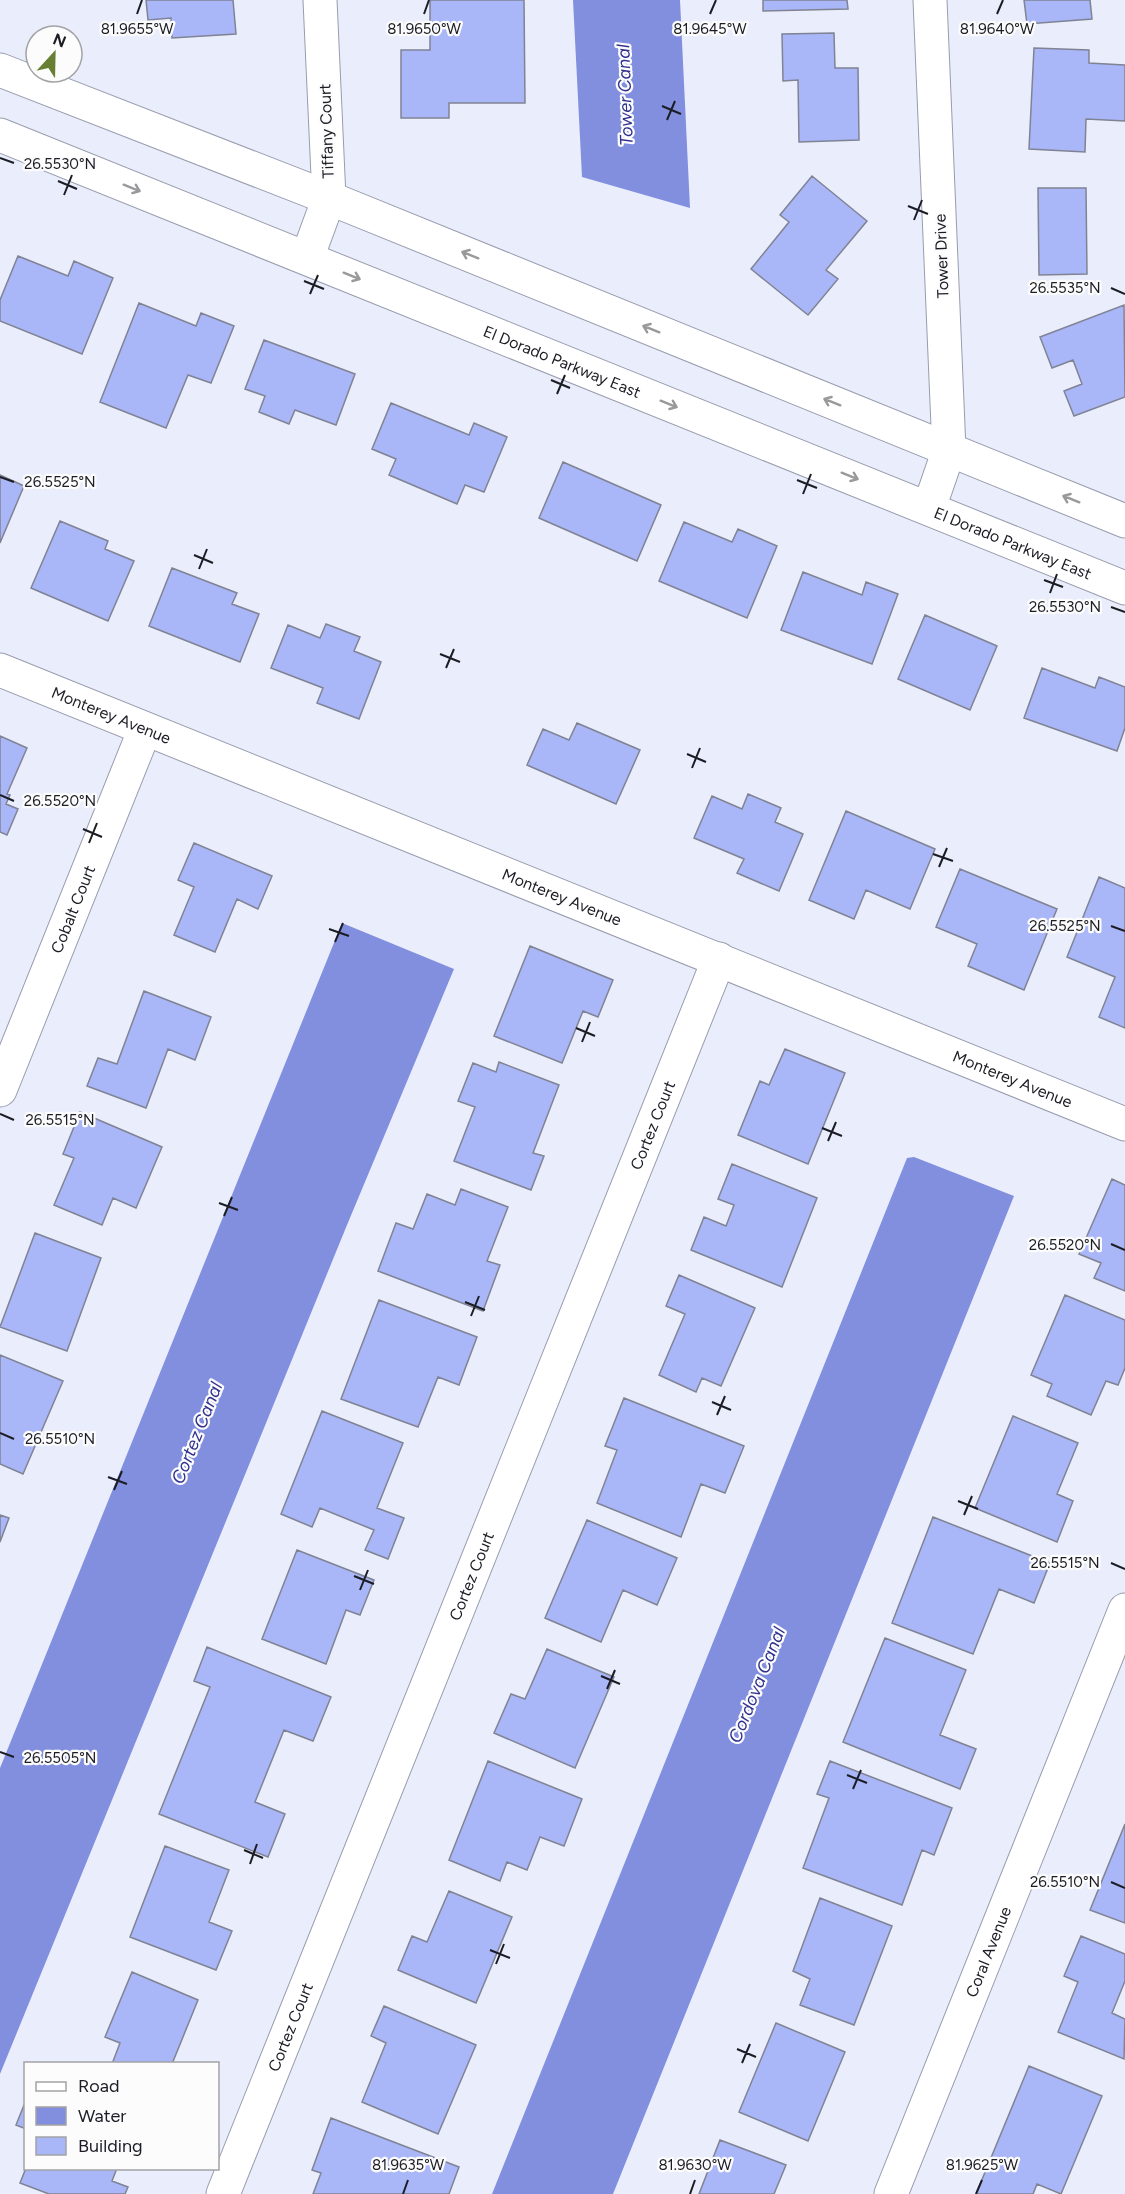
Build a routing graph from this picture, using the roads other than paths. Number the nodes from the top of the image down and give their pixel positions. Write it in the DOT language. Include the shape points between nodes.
graph roads {
  1 [pos="320,0"];
  2 [pos="930,0"];
  3 [pos="0,70"];
  4 [pos="0,135"];
  5 [pos="329,198"];
  6 [pos="307,258"];
  7 [pos="949,450"];
  8 [pos="929,508"];
  9 [pos="1125,521"];
  10 [pos="1125,588"];
  11 [pos="0,670"];
  12 [pos="145,729"];
  13 [pos="719,959"];
  14 [pos="0,1090"];
  15 [pos="1125,1124"];
  16 [pos="1125,1611"];
  17 [pos="223,2194"];
  18 [pos="891,2194"];
  1 -- 5 [label="street, Tiffany Court"];
  2 -- 7 [label="street, Tower Drive"];
  3 -- 5 [label="street"];
  4 -- 6 [label="street, El Dorado Parkway East, one-way"];
  5 -- 6 [label="street, Tiffany Court"];
  7 -- 5 [label="street, one-way"];
  6 -- 8 [label="street, El Dorado Parkway East, one-way"];
  7 -- 8 [label="street, Tower Drive"];
  9 -- 7 [label="street, one-way"];
  8 -- 10 [label="street, El Dorado Parkway East"];
  11 -- 12 [label="street, Monterey Avenue"];
  12 -- 13 [label="street, Monterey Avenue"];
  12 -- 14 [label="street, Cobalt Court"];
  13 -- 15 [label="street, Monterey Avenue"];
  13 -- 17 [label="street, Cortez Court"];
  16 -- 18 [label="street, Coral Avenue"];
}
